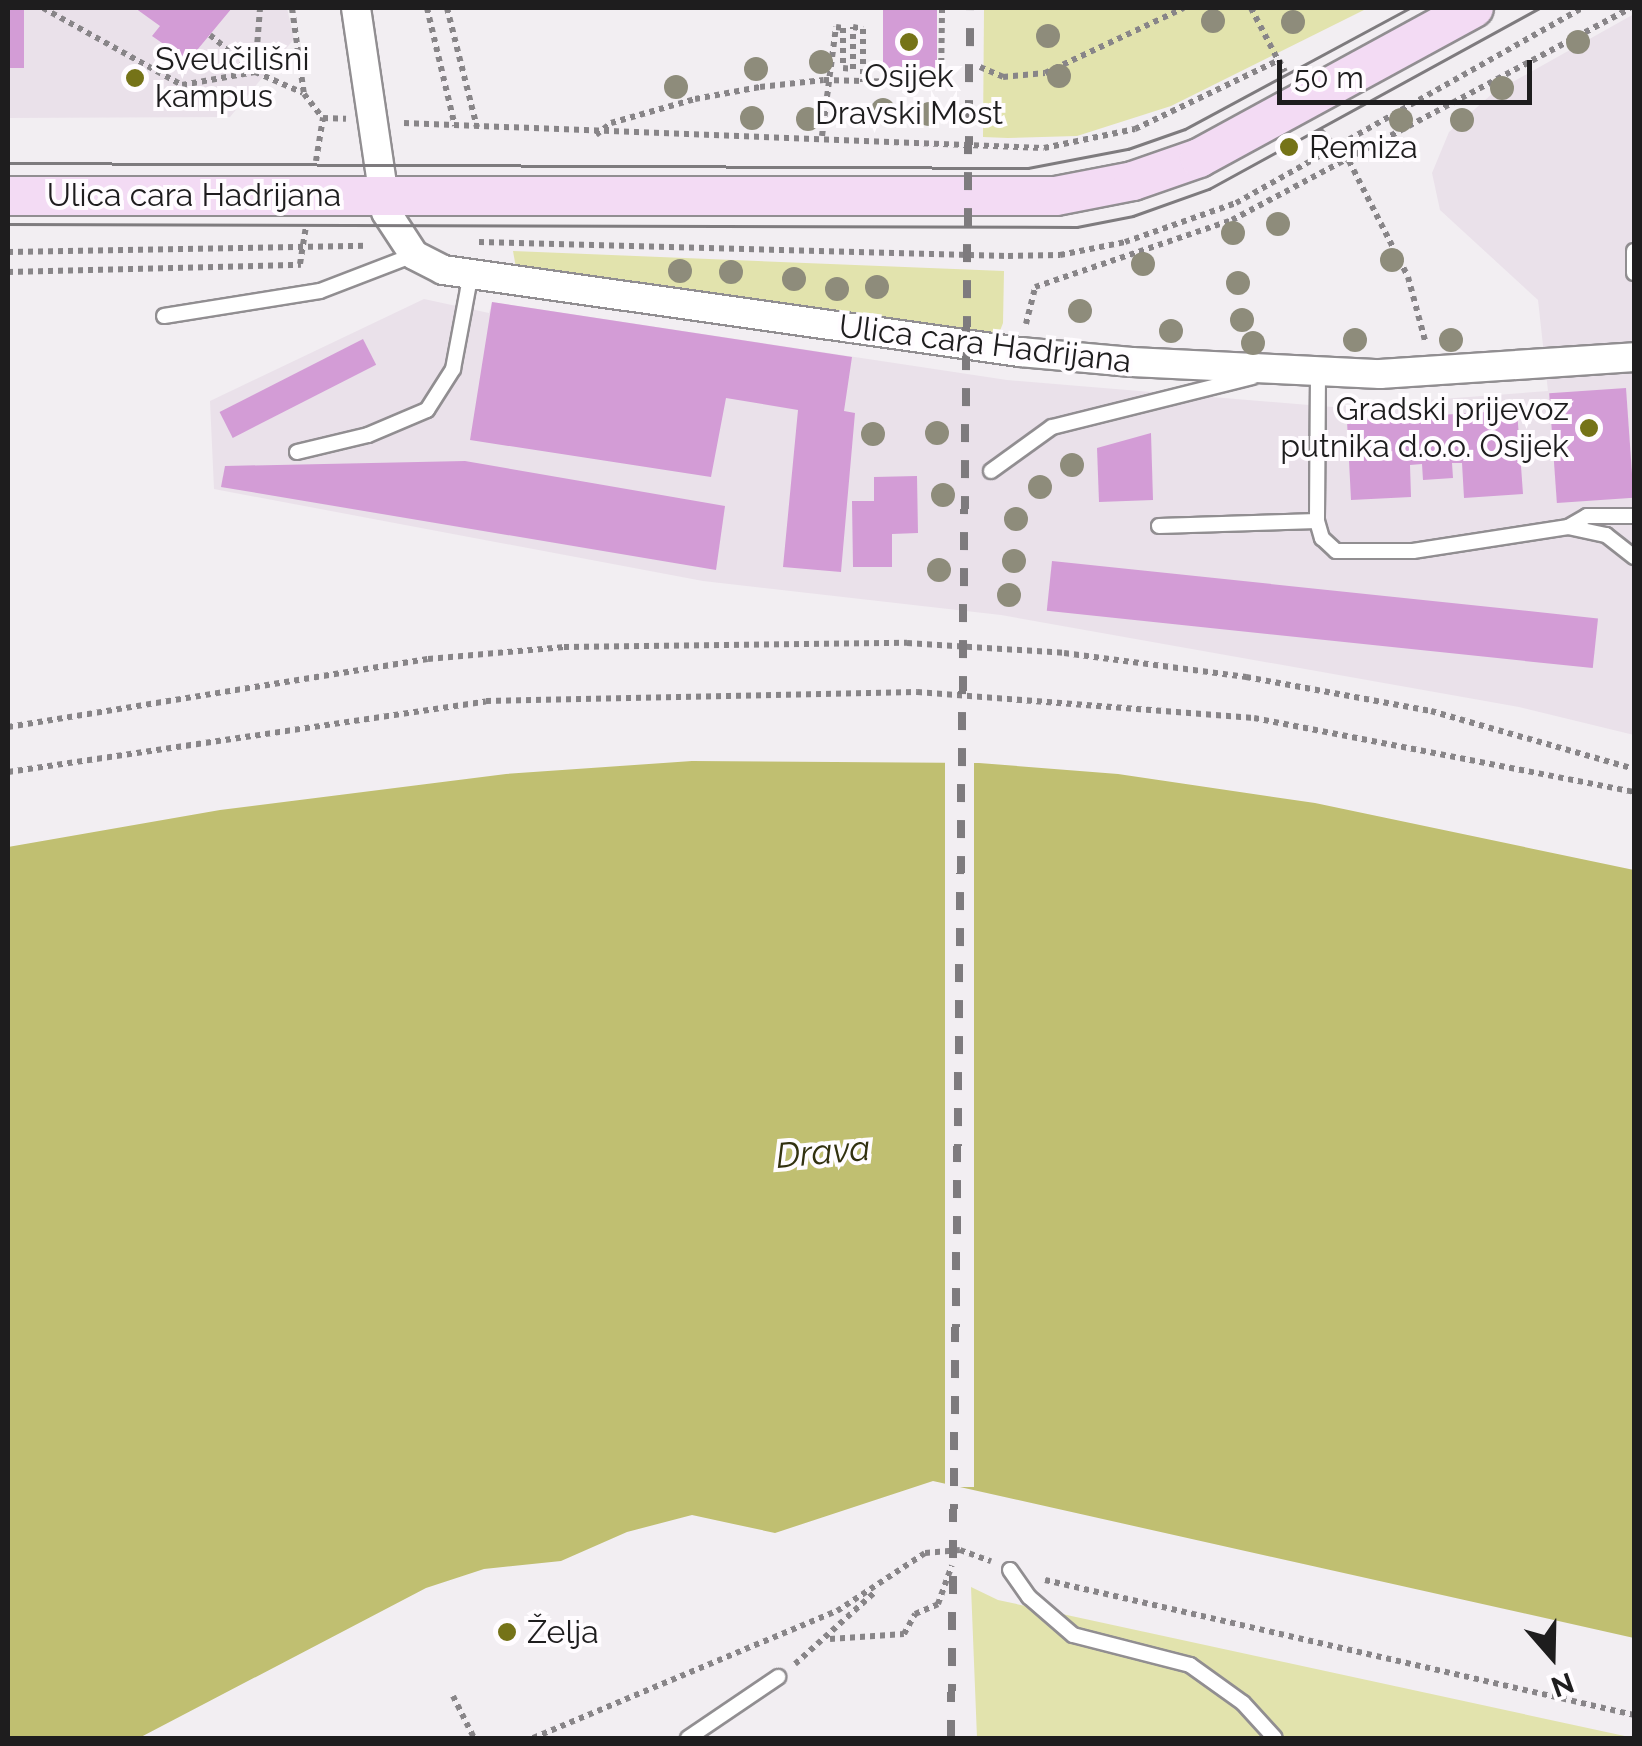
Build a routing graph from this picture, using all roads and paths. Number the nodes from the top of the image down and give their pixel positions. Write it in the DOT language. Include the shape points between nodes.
graph roads {
  1 [pos="42,8"];
  2 [pos="260,8"];
  3 [pos="292,8"];
  4 [pos="356,8"];
  5 [pos="427,8"];
  6 [pos="447,8"];
  7 [pos="942,8"];
  8 [pos="1184,8"];
  9 [pos="1251,8"];
  10 [pos="1474,8"];
  11 [pos="1630,8"];
  12 [pos="210,35"];
  13 [pos="1279,60"];
  14 [pos="980,68"];
  15 [pos="255,72"];
  16 [pos="824,80"];
  17 [pos="863,82"];
  18 [pos="304,94"];
  19 [pos="323,118"];
  20 [pos="455,126"];
  21 [pos="477,127"];
  22 [pos="595,135"];
  23 [pos="822,136"];
  24 [pos="382,194"];
  25 [pos="8,196"];
  26 [pos="303,250"];
  27 [pos="1634,252"];
  28 [pos="414,256"];
  29 [pos="300,264"];
  30 [pos="8,272"];
  31 [pos="471,273"];
  32 [pos="1634,273"];
  33 [pos="368,276"];
  34 [pos="164,316"];
  35 [pos="1020,352"];
  36 [pos="1634,357"];
  37 [pos="1272,372"];
  38 [pos="1318,374"];
  39 [pos="297,452"];
  40 [pos="990,472"];
  41 [pos="1634,516"];
  42 [pos="1317,520"];
  43 [pos="1158,526"];
  44 [pos="1568,527"];
  45 [pos="1634,558"];
  46 [pos="8,727"];
  47 [pos="1634,769"];
  48 [pos="8,772"];
  49 [pos="1634,792"];
  50 [pos="952,1565"];
  51 [pos="1010,1570"];
  52 [pos="880,1586"];
  53 [pos="830,1638"];
  54 [pos="778,1677"];
  55 [pos="452,1696"];
  56 [pos="474,1738"];
  57 [pos="688,1738"];
  58 [pos="1275,1738"];
  1 -- 15 [label="path" via="182,85"];
  2 -- 15 [label="path"];
  3 -- 18 [label="path"];
  4 -- 24 [label="street"];
  5 -- 20 [label="path"];
  6 -- 21 [label="path"];
  7 -- 17 [label="path" via="941,83"];
  8 -- 14 [label="path" via="1045,73 1003,77"];
  9 -- 13 [label="path"];
  10 -- 24 [label="main road, Ulica cara Hadrijana" via="1211,152 1095,190 977,199"];
  11 -- 35 [label="path" via="1232,220 1035,287"];
  12 -- 15 [label="path"];
  15 -- 18 [label="path"];
  16 -- 17 [label="path"];
  16 -- 17 [label="path" via="836,68 836,27 843,28 844,68 854,69 853,27 863,29"];
  16 -- 22 [label="path" via="695,99"];
  16 -- 23 [label="path"];
  18 -- 19 [label="path"];
  24 -- 25 [label="main road, Ulica cara Hadrijana"];
  24 -- 28 [label="street, Ulica cara Hadrijana" via="391,224"];
  26 -- 29 [label="path"];
  27 -- 32 [label="lane"];
  28 -- 31 [label="street, Ulica cara Hadrijana"];
  28 -- 33 [label="lane"];
  29 -- 30 [label="path"];
  29 -- 33 [label="path"];
  31 -- 35 [label="street, Ulica cara Hadrijana"];
  31 -- 39 [label="lane" via="454,370 428,410 368,435"];
  33 -- 34 [label="lane" via="320,291"];
  35 -- 37 [label="street, Ulica cara Hadrijana"];
  36 -- 38 [label="street, Ulica cara Hadrijana"];
  37 -- 38 [label="street, Ulica cara Hadrijana"];
  37 -- 40 [label="lane" via="1052,428"];
  38 -- 42 [label="lane"];
  41 -- 44 [label="lane" via="1586,516"];
  42 -- 43 [label="lane"];
  42 -- 44 [label="lane" via="1322,538 1336,551 1358,556"];
  44 -- 45 [label="lane" via="1606,536"];
  46 -- 47 [label="path" via="428,659 564,647 907,644 1064,653 1246,677 1431,711"];
  48 -- 49 [label="path" via="486,702 917,692 1254,718"];
  50 -- 53 [label="path" via="938,1604 915,1614 904,1634"];
  51 -- 58 [label="lane" via="1029,1598 1072,1635 1190,1665 1244,1703"];
  52 -- 53 [label="path"];
  53 -- 54 [label="path"];
  54 -- 57 [label="lane"];
  55 -- 56 [label="path"];
}
